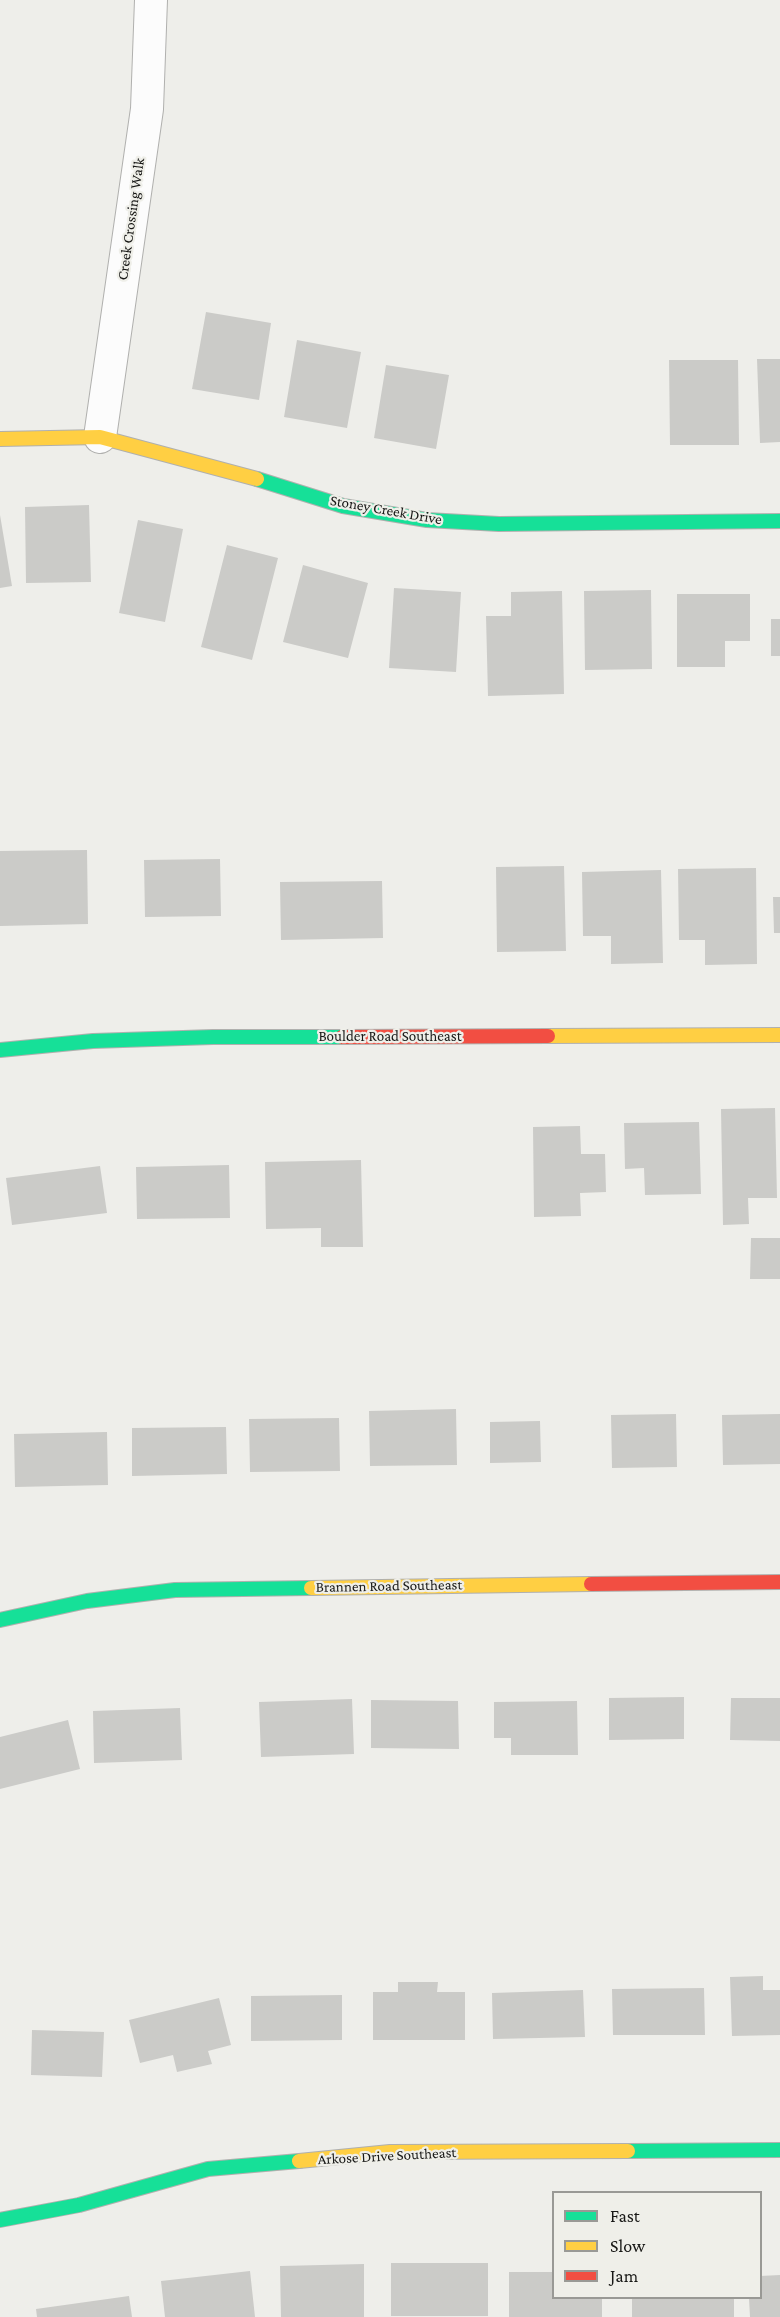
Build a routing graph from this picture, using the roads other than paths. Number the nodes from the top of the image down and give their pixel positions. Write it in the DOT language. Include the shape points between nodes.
graph roads {
  1 [pos="151,0"];
  2 [pos="100,437"];
  3 [pos="0,439"];
  4 [pos="780,521"];
  5 [pos="780,1035"];
  6 [pos="0,1050"];
  7 [pos="780,1582"];
  8 [pos="0,1620"];
  9 [pos="780,2150"];
  10 [pos="0,2220"];
  1 -- 2 [label="street, Creek Crossing Walk" via="147,109"];
  2 -- 3 [label="street, Stoney Creek Drive"];
  2 -- 4 [label="street, Stoney Creek Drive" via="231,471 343,506 427,520 499,524"];
  5 -- 6 [label="street, Boulder Road Southeast" via="213,1037 93,1041"];
  7 -- 8 [label="street, Brannen Road Southeast" via="175,1590 66,1604"];
  9 -- 10 [label="street, Arkose Drive Southeast" via="378,2153 208,2169 79,2205"];
}
